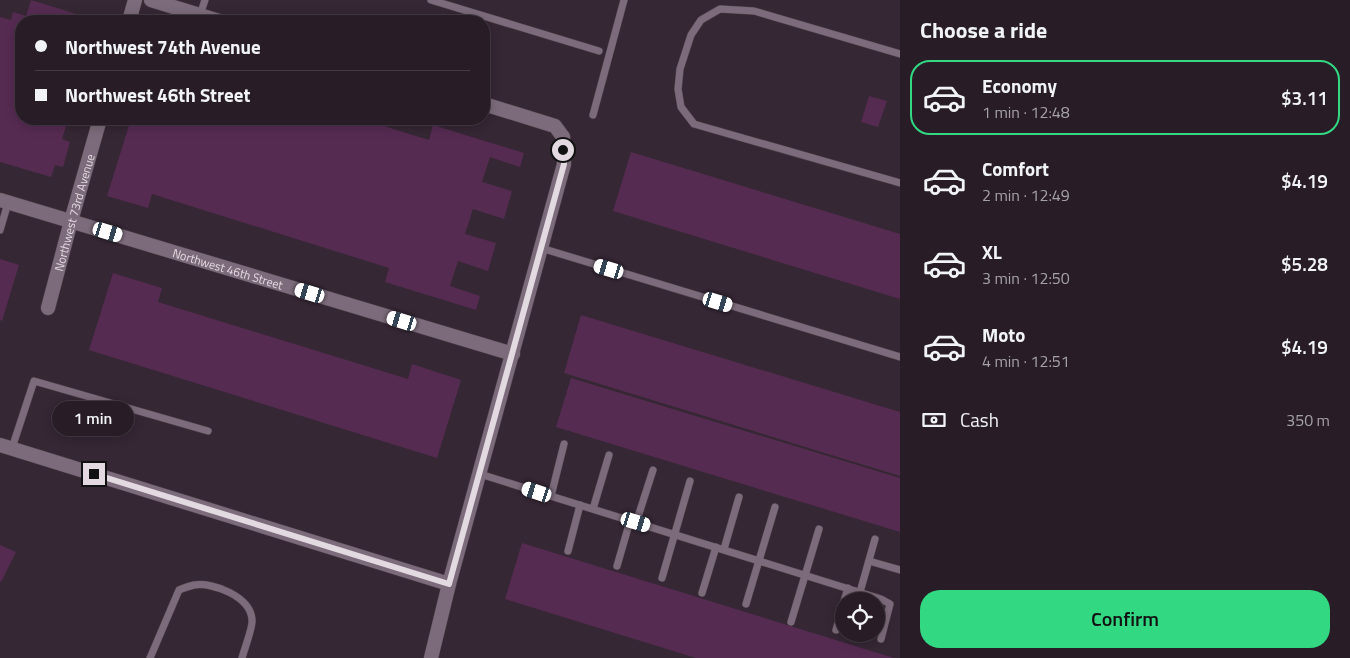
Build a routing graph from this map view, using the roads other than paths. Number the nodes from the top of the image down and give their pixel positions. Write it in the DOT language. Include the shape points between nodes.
graph roads {
  1 [pos="135,0"];
  2 [pos="151,0"];
  3 [pos="205,0"];
  4 [pos="431,0"];
  5 [pos="624,0"];
  6 [pos="131,15"];
  7 [pos="200,15"];
  8 [pos="480,15"];
  9 [pos="490,18"];
  10 [pos="599,51"];
  11 [pos="900,54"];
  12 [pos="490,106"];
  13 [pos="593,115"];
  14 [pos="98,125"];
  15 [pos="900,183"];
  16 [pos="4,201"];
  17 [pos="71,221"];
  18 [pos="0,230"];
  19 [pos="541,248"];
  20 [pos="48,308"];
  21 [pos="513,354"];
  22 [pos="900,357"];
  23 [pos="208,431"];
  24 [pos="564,444"];
  25 [pos="6,447"];
  26 [pos="609,455"];
  27 [pos="653,470"];
  28 [pos="480,474"];
  29 [pos="690,481"];
  30 [pos="551,496"];
  31 [pos="738,497"];
  32 [pos="580,505"];
  33 [pos="775,507"];
  34 [pos="593,509"];
  35 [pos="633,522"];
  36 [pos="819,529"];
  37 [pos="675,534"];
  38 [pos="875,539"];
  39 [pos="716,547"];
  40 [pos="724,549"];
  41 [pos="568,551"];
  42 [pos="760,561"];
  43 [pos="869,561"];
  44 [pos="617,566"];
  45 [pos="900,570"];
  46 [pos="804,575"];
  47 [pos="662,578"];
  48 [pos="449,584"];
  49 [pos="848,588"];
  50 [pos="847,592"];
  51 [pos="860,592"];
  52 [pos="702,593"];
  53 [pos="885,601"];
  54 [pos="746,604"];
  55 [pos="791,622"];
  56 [pos="885,626"];
  57 [pos="150,658"];
  58 [pos="242,658"];
  59 [pos="431,658"];
  1 -- 6 [label="street"];
  2 -- 7 [label="street"];
  3 -- 7 [label="lane"];
  4 -- 8 [label="lane"];
  5 -- 13 [label="lane"];
  9 -- 10 [label="lane"];
  11 -- 15 [label="lane" via="754,11 720,9 701,20 692,35 680,69 678,90 681,108 694,124"];
  12 -- 19 [label="street" via="555,126 563,138 564,164"];
  14 -- 17 [label="street, Northwest 73rd Avenue"];
  16 -- 17 [label="street, Northwest 46th Street"];
  16 -- 18 [label="lane"];
  17 -- 20 [label="street, Northwest 73rd Avenue"];
  17 -- 21 [label="street, Northwest 46th Street"];
  19 -- 21 [label="street"];
  19 -- 22 [label="lane"];
  21 -- 28 [label="street"];
  23 -- 25 [label="lane" via="34,381"];
  24 -- 30 [label="lane"];
  25 -- 48 [label="street"];
  26 -- 34 [label="lane"];
  27 -- 35 [label="lane"];
  28 -- 30 [label="lane"];
  28 -- 48 [label="street"];
  29 -- 37 [label="lane"];
  30 -- 32 [label="lane"];
  31 -- 40 [label="lane"];
  32 -- 34 [label="lane"];
  32 -- 41 [label="lane"];
  33 -- 42 [label="lane"];
  34 -- 35 [label="lane"];
  35 -- 37 [label="lane"];
  35 -- 44 [label="lane"];
  36 -- 46 [label="lane"];
  37 -- 39 [label="lane"];
  37 -- 47 [label="lane"];
  38 -- 43 [label="lane"];
  39 -- 40 [label="lane"];
  39 -- 52 [label="lane"];
  40 -- 42 [label="lane"];
  42 -- 46 [label="lane"];
  42 -- 54 [label="lane"];
  43 -- 45 [label="lane"];
  43 -- 51 [label="lane"];
  46 -- 49 [label="lane"];
  46 -- 55 [label="lane"];
  48 -- 59 [label="street"];
  49 -- 50 [label="lane"];
  49 -- 51 [label="lane"];
  53 -- 56 [label="lane" via="890,604"];
  57 -- 58 [label="lane" via="179,590 195,585 213,586 246,604 252,620"];
}
